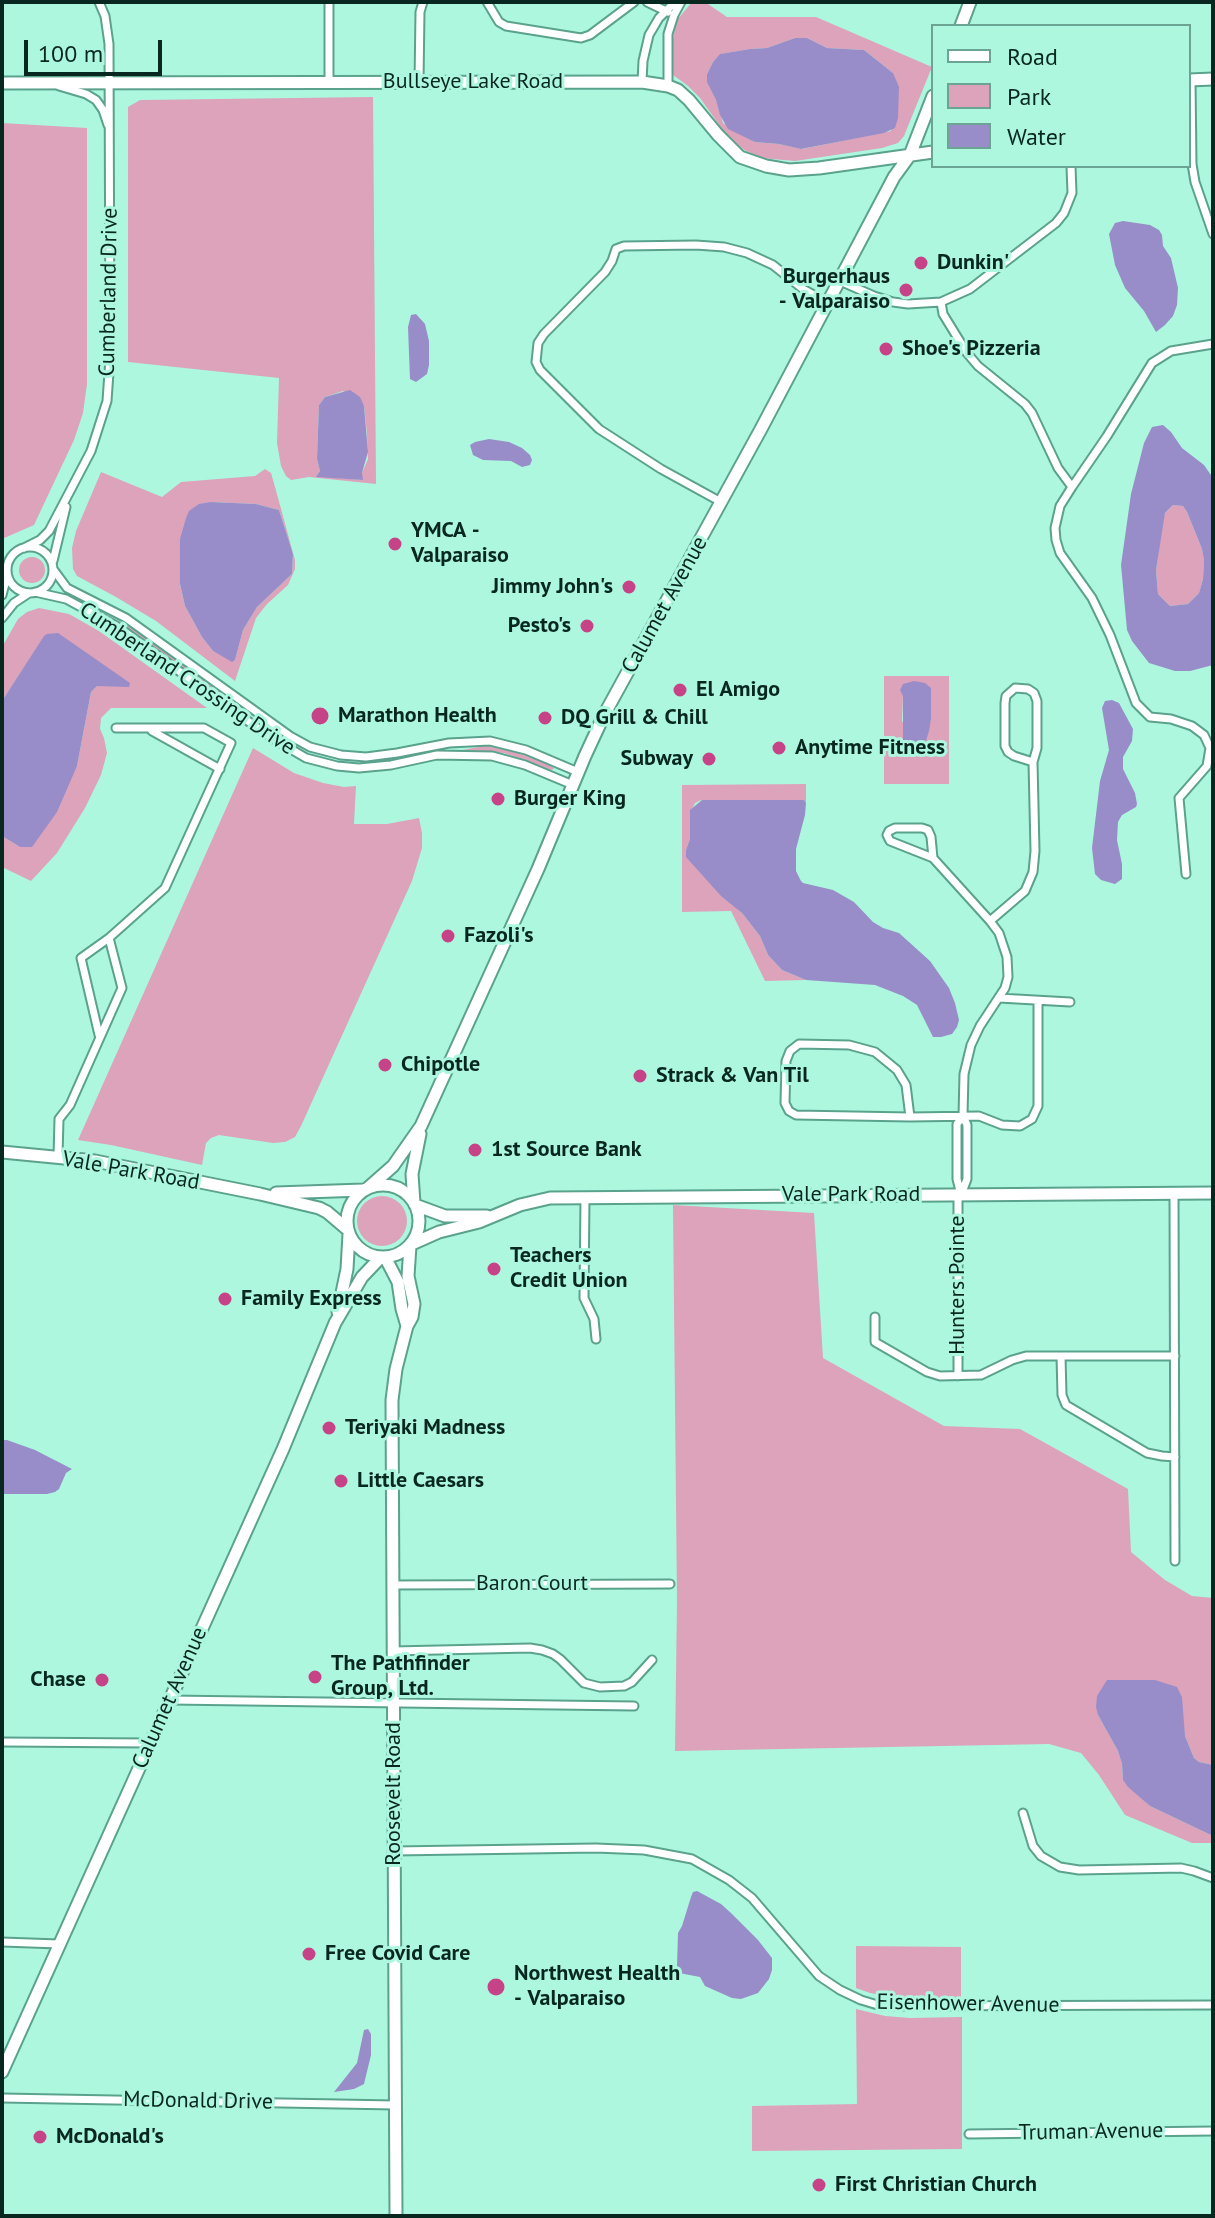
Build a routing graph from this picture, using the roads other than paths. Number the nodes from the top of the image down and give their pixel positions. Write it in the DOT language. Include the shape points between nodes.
graph roads {
  1 [pos="99,2"];
  2 [pos="329,2"];
  3 [pos="423,2"];
  4 [pos="487,2"];
  5 [pos="634,2"];
  6 [pos="647,2"];
  7 [pos="675,2"];
  8 [pos="681,2"];
  9 [pos="970,2"];
  10 [pos="670,12"];
  11 [pos="962,24"];
  12 [pos="1213,79"];
  13 [pos="1191,80"];
  14 [pos="329,82"];
  15 [pos="642,82"];
  16 [pos="2,83"];
  17 [pos="46,83"];
  18 [pos="419,83"];
  19 [pos="110,84"];
  20 [pos="668,86"];
  21 [pos="931,101"];
  22 [pos="1191,122"];
  23 [pos="110,131"];
  24 [pos="931,152"];
  25 [pos="910,155"];
  26 [pos="1071,168"];
  27 [pos="1213,234"];
  28 [pos="840,281"];
  29 [pos="941,302"];
  30 [pos="828,303"];
  31 [pos="1213,344"];
  32 [pos="1072,487"];
  33 [pos="70,493"];
  34 [pos="721,502"];
  35 [pos="24,548"];
  36 [pos="53,566"];
  37 [pos="7,570"];
  38 [pos="32,592"];
  39 [pos="2,595"];
  40 [pos="2,618"];
  41 [pos="116,728"];
  42 [pos="149,729"];
  43 [pos="1033,762"];
  44 [pos="220,769"];
  45 [pos="578,772"];
  46 [pos="573,785"];
  47 [pos="933,858"];
  48 [pos="1186,874"];
  49 [pos="990,921"];
  50 [pos="109,938"];
  51 [pos="999,998"];
  52 [pos="1038,1001"];
  53 [pos="1070,1002"];
  54 [pos="99,1035"];
  55 [pos="963,1116"];
  56 [pos="910,1117"];
  57 [pos="421,1126"];
  58 [pos="2,1152"];
  59 [pos="58,1157"];
  60 [pos="366,1189"];
  61 [pos="1213,1193"];
  62 [pos="260,1194"];
  63 [pos="1174,1194"];
  64 [pos="959,1195"];
  65 [pos="585,1197"];
  66 [pos="415,1204"];
  67 [pos="492,1216"];
  68 [pos="348,1231"];
  69 [pos="411,1245"];
  70 [pos="383,1257"];
  71 [pos="875,1317"];
  72 [pos="335,1323"];
  73 [pos="407,1326"];
  74 [pos="596,1339"];
  75 [pos="1061,1356"];
  76 [pos="1175,1356"];
  77 [pos="958,1376"];
  78 [pos="1175,1457"];
  79 [pos="1175,1561"];
  80 [pos="670,1584"];
  81 [pos="393,1585"];
  82 [pos="393,1651"];
  83 [pos="652,1660"];
  84 [pos="168,1700"];
  85 [pos="394,1703"];
  86 [pos="634,1706"];
  87 [pos="2,1742"];
  88 [pos="149,1743"];
  89 [pos="1023,1813"];
  90 [pos="394,1851"];
  91 [pos="1213,1878"];
  92 [pos="2,1942"];
  93 [pos="59,1944"];
  94 [pos="1213,2005"];
  95 [pos="2,2072"];
  96 [pos="2,2098"];
  97 [pos="395,2105"];
  98 [pos="1213,2131"];
  99 [pos="969,2134"];
  100 [pos="396,2216"];
  1 -- 19 [label="street, Cumberland Drive" via="109,33"];
  2 -- 14 [label="street"];
  3 -- 18 [label="street"];
  4 -- 5 [label="street" via="506,26 581,38"];
  6 -- 10 [label="street"];
  7 -- 10 [label="street"];
  8 -- 10 [label="street"];
  9 -- 11 [label="main road"];
  10 -- 15 [label="street" via="659,18 649,35"];
  10 -- 20 [label="street"];
  12 -- 13 [label="main road"];
  14 -- 18 [label="main road, Bullseye Lake Road"];
  14 -- 19 [label="main road, Bullseye Lake Road"];
  15 -- 18 [label="main road, Bullseye Lake Road"];
  15 -- 20 [label="main road, Bullseye Lake Road"];
  16 -- 17 [label="main road, Bullseye Lake Road"];
  17 -- 19 [label="main road, Bullseye Lake Road"];
  17 -- 23 [label="street" via="96,100"];
  19 -- 23 [label="street, Cumberland Drive"];
  20 -- 25 [label="main road" via="689,100 740,157 766,166 819,168"];
  21 -- 25 [label="main road, Calumet Avenue"];
  22 -- 27 [label="street" via="1195,182"];
  23 -- 33 [label="street, Cumberland Drive" via="107,401"];
  24 -- 25 [label="main road"];
  25 -- 28 [label="main road, Calumet Avenue"];
  26 -- 29 [label="street" via="1072,193 1056,223 970,289"];
  28 -- 29 [label="street" via="893,302"];
  28 -- 30 [label="main road, Calumet Avenue"];
  29 -- 32 [label="street" via="967,353 1032,413"];
  30 -- 34 [label="main road, Calumet Avenue"];
  30 -- 34 [label="street" via="747,253 696,245 624,246 538,343 540,370 599,429"];
  31 -- 32 [label="street" via="1171,351 1152,363"];
  32 -- 48 [label="street" via="1058,512 1056,540 1092,598 1136,703 1150,717 1192,726 1210,748 1207,766 1179,798"];
  33 -- 35 [label="street, Cumberland Drive" via="49,531"];
  33 -- 36 [label="street, Cumberland Drive"];
  34 -- 45 [label="main road, Calumet Avenue"];
  35 -- 36 [label="street" via="41,548"];
  35 -- 37 [label="street" via="12,556"];
  36 -- 38 [label="street" via="46,587"];
  36 -- 45 [label="street, Cumberland Crossing Drive" via="67,588 126,618 310,747 366,757 490,741"];
  37 -- 38 [label="street" via="12,584"];
  37 -- 39 [label="street"];
  38 -- 40 [label="street"];
  38 -- 46 [label="street, Cumberland Crossing Drive" via="66,599 118,627 306,758 359,768 437,755 492,756"];
  41 -- 42 [label="street"];
  42 -- 44 [label="street"];
  42 -- 44 [label="street" via="204,728 218,735 231,743"];
  43 -- 43 [label="street" via="1014,756 1005,746 1006,696 1015,688 1028,689 1037,701"];
  43 -- 49 [label="street" via="1033,872 1025,891"];
  44 -- 50 [label="street" via="165,888"];
  45 -- 46 [label="main road, Calumet Avenue"];
  46 -- 57 [label="main road, Calumet Avenue"];
  47 -- 47 [label="street" via="928,830 889,831 890,841"];
  47 -- 49 [label="street"];
  49 -- 51 [label="street" via="1007,957 1008,977"];
  50 -- 54 [label="street" via="122,988"];
  50 -- 54 [label="street" via="81,958"];
  51 -- 52 [label="street"];
  51 -- 55 [label="street, Hunters Pointe" via="971,1045"];
  52 -- 53 [label="street"];
  52 -- 55 [label="street" via="1034,1116 1013,1127"];
  54 -- 59 [label="street" via="59,1119"];
  55 -- 56 [label="street"];
  55 -- 64 [label="street, Hunters Pointe" via="967,1179"];
  56 -- 56 [label="street" via="906,1085 875,1052 849,1045 799,1044 790,1051 785,1103 796,1115"];
  57 -- 60 [label="main road, Calumet Avenue" via="393,1166"];
  57 -- 66 [label="main road, Calumet Avenue" via="412,1174"];
  58 -- 59 [label="main road, Vale Park Road"];
  59 -- 62 [label="main road, Vale Park Road"];
  60 -- 62 [label="main road, Vale Park Road"];
  60 -- 66 [label="main road" via="395,1187"];
  60 -- 68 [label="main road" via="350,1206"];
  61 -- 63 [label="main road, Vale Park Road"];
  62 -- 68 [label="main road, Vale Park Road" via="319,1208"];
  63 -- 64 [label="main road, Vale Park Road"];
  63 -- 76 [label="street"];
  64 -- 65 [label="main road, Vale Park Road"];
  64 -- 77 [label="street, Hunters Pointe"];
  65 -- 67 [label="main road, Vale Park Road" via="535,1200"];
  65 -- 74 [label="street" via="584,1298"];
  66 -- 67 [label="main road, Vale Park Road" via="445,1216"];
  66 -- 69 [label="main road" via="419,1224"];
  67 -- 69 [label="main road, Vale Park Road"];
  68 -- 70 [label="main road" via="364,1251"];
  68 -- 72 [label="main road, Calumet Avenue" via="347,1269"];
  69 -- 70 [label="main road"];
  69 -- 73 [label="main road, Roosevelt Road" via="408,1276 414,1304"];
  70 -- 72 [label="main road, Calumet Avenue" via="360,1280"];
  70 -- 73 [label="main road, Roosevelt Road" via="398,1282"];
  71 -- 77 [label="street, Hunters Pointe" via="875,1342 927,1372"];
  72 -- 84 [label="main road, Calumet Avenue"];
  73 -- 81 [label="main road, Roosevelt Road" via="393,1386"];
  75 -- 76 [label="street, Hunters Pointe"];
  75 -- 77 [label="street, Hunters Pointe" via="1020,1357 981,1375"];
  75 -- 78 [label="street" via="1066,1405 1147,1453"];
  76 -- 78 [label="street"];
  78 -- 79 [label="street"];
  80 -- 81 [label="street, Baron Court"];
  81 -- 82 [label="main road, Roosevelt Road"];
  82 -- 83 [label="street" via="542,1650 560,1659 584,1683 600,1687 632,1682"];
  82 -- 85 [label="main road, Roosevelt Road"];
  84 -- 85 [label="street"];
  84 -- 88 [label="main road, Calumet Avenue"];
  85 -- 86 [label="street"];
  85 -- 90 [label="main road, Roosevelt Road"];
  87 -- 88 [label="street"];
  88 -- 93 [label="main road, Calumet Avenue"];
  89 -- 91 [label="street" via="1033,1846 1060,1867 1181,1868"];
  90 -- 94 [label="street, Eisenhower Avenue" via="596,1848 692,1859 752,1898 819,1976 881,2006"];
  90 -- 97 [label="main road, Roosevelt Road"];
  92 -- 93 [label="street"];
  93 -- 95 [label="main road, Calumet Avenue"];
  96 -- 97 [label="street, McDonald Drive"];
  97 -- 100 [label="main road, Roosevelt Road"];
  98 -- 99 [label="street, Truman Avenue"];
}
